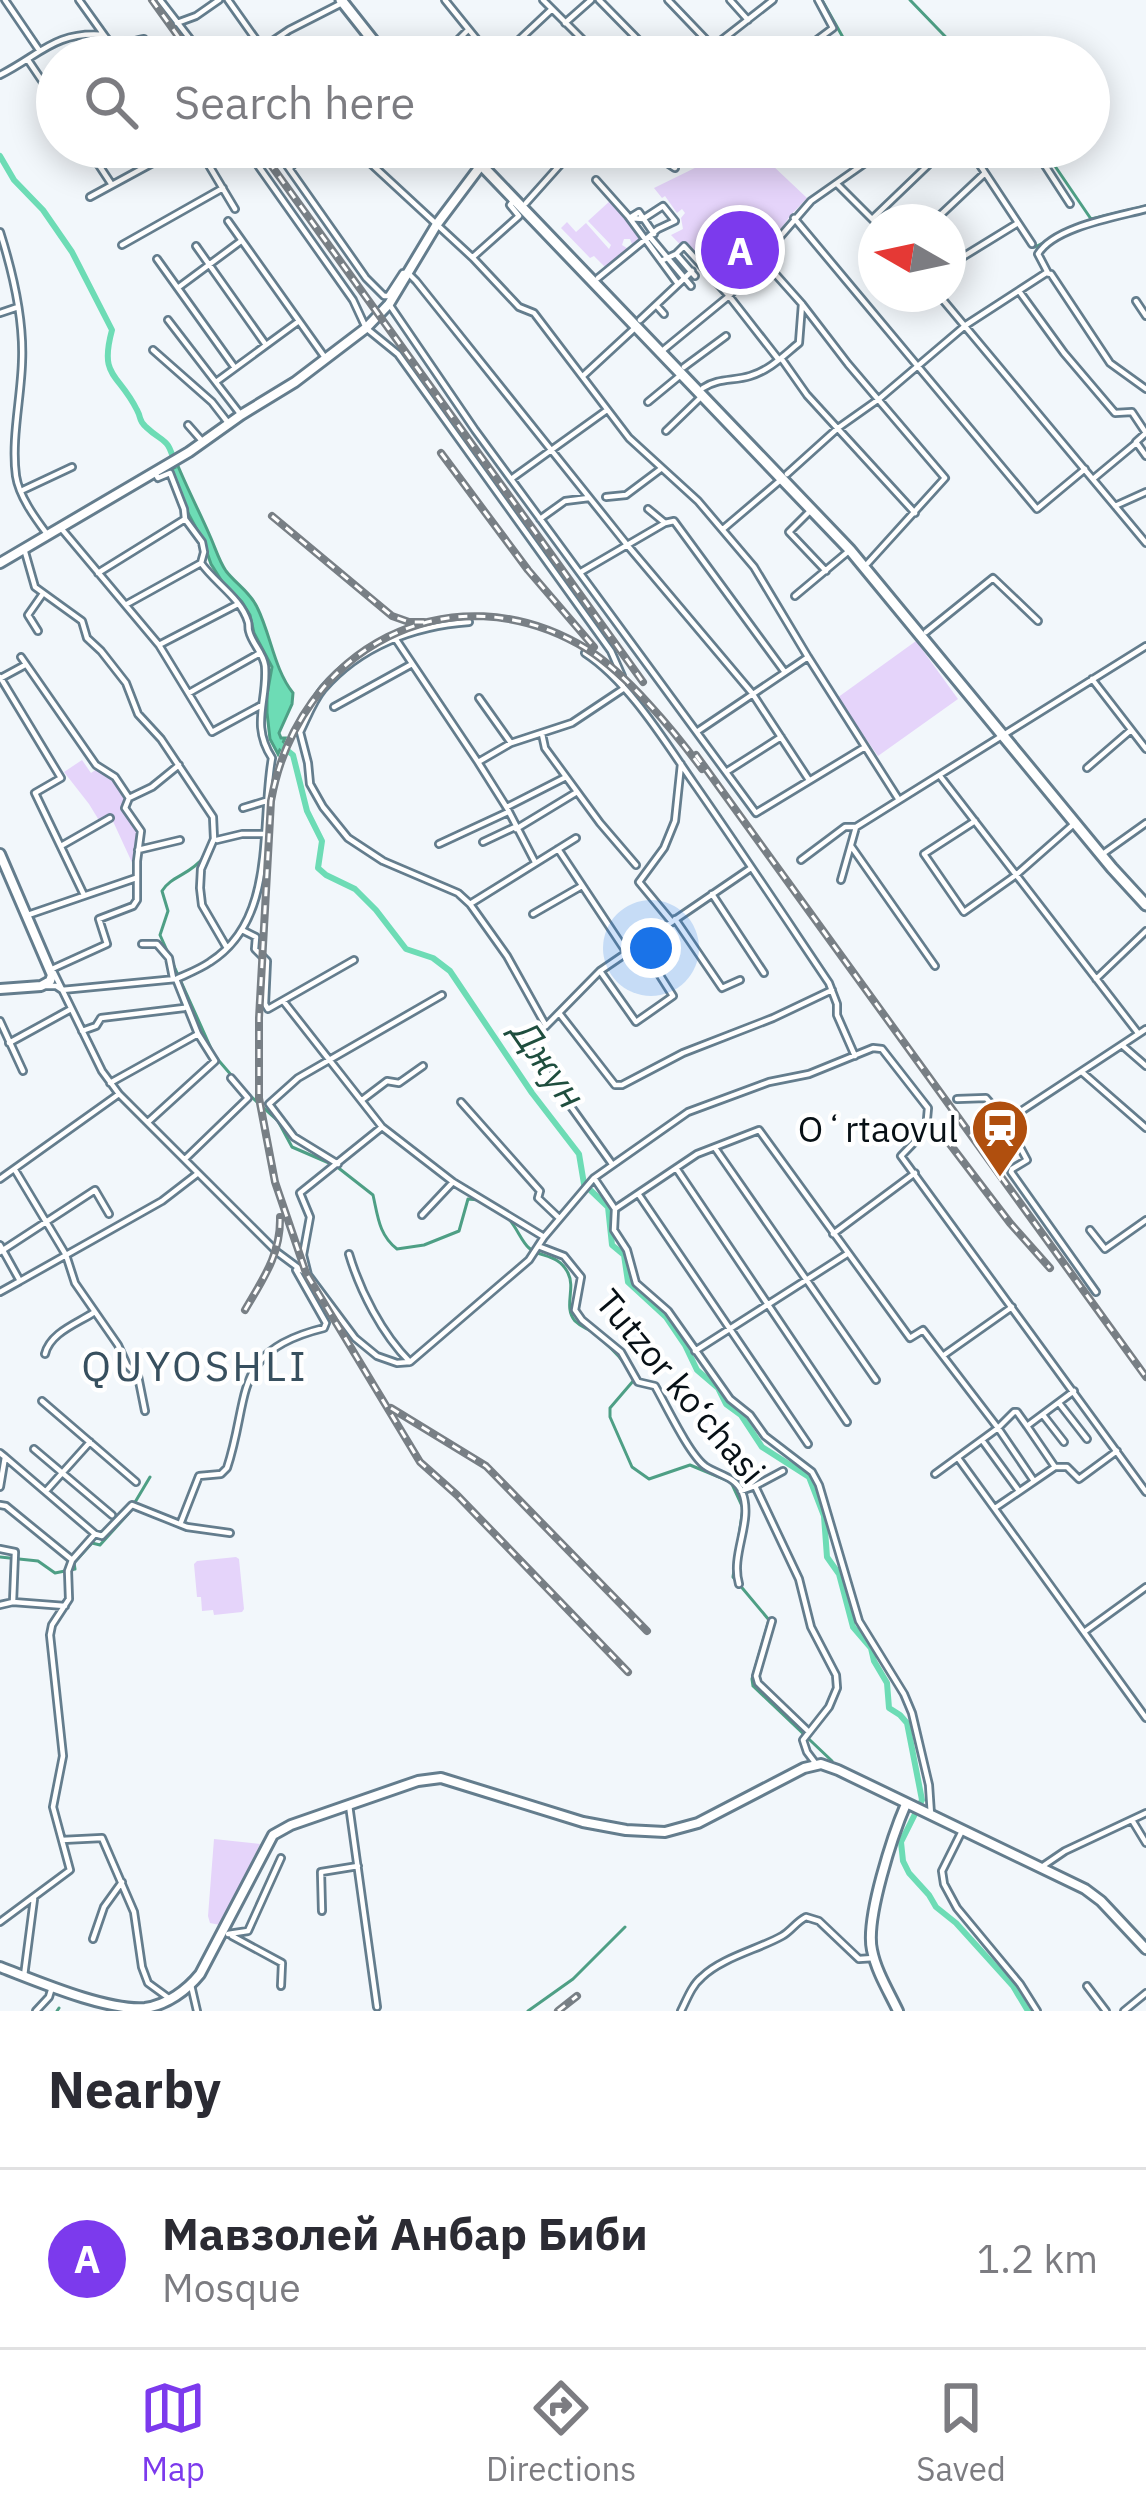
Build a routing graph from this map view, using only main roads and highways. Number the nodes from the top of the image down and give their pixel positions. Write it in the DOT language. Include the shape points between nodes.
graph roads {
  1 [pos="341,2"];
  2 [pos="367,36"];
  3 [pos="479,168"];
  4 [pos="489,168"];
  5 [pos="520,201"];
  6 [pos="638,323"];
  7 [pos="785,476"];
  8 [pos="0,562"];
  9 [pos="1004,734"];
  10 [pos="0,854"];
  11 [pos="1146,902"];
  12 [pos="0,989"];
  13 [pos="919,1810"];
  14 [pos="1146,1949"];
  15 [pos="0,1967"];
  16 [pos="97,2006"];
  17 [pos="898,2011"];
  1 -- 2 [label="main road"];
  3 -- 8 [label="main road" via="366,328 189,452"];
  4 -- 5 [label="main road"];
  5 -- 6 [label="main road"];
  5 -- 6 [label="main road"];
  6 -- 7 [label="main road"];
  7 -- 9 [label="main road"];
  7 -- 9 [label="main road" via="868,563"];
  9 -- 11 [label="main road"];
  9 -- 11 [label="main road"];
  10 -- 12 [label="main road" via="52,969 41,986"];
  13 -- 14 [label="main road" via="1084,1889"];
  13 -- 16 [label="main road" via="815,1764 665,1832 583,1822 441,1778 418,1781 273,1835 191,1985 151,2008"];
  13 -- 17 [label="main road" via="896,1828 870,1935"];
  15 -- 16 [label="main road"];
}
